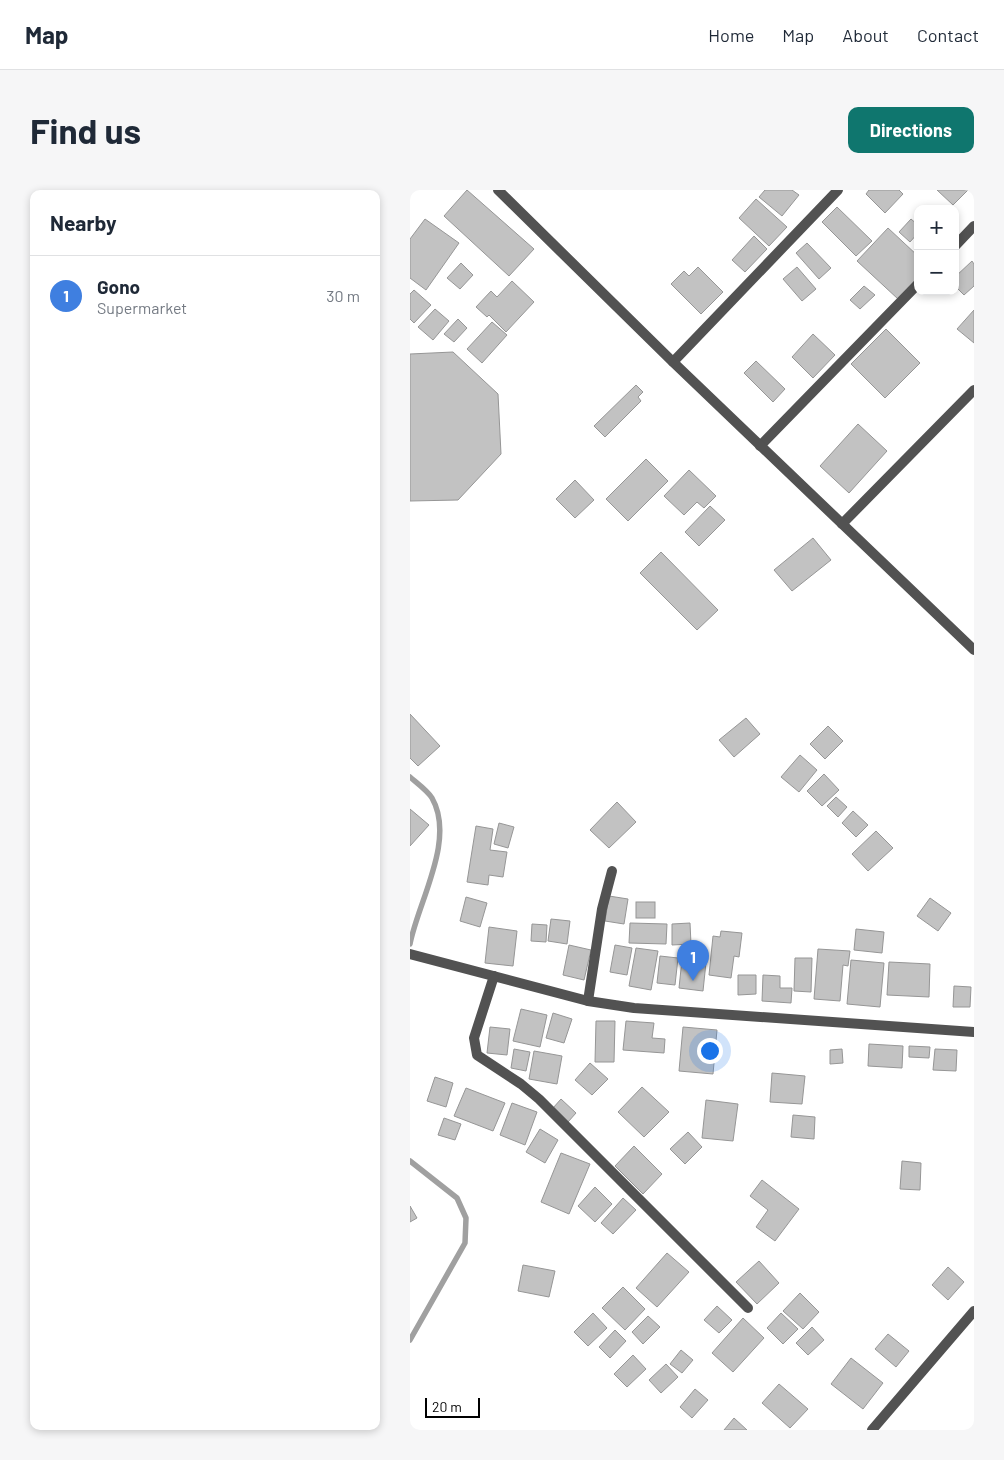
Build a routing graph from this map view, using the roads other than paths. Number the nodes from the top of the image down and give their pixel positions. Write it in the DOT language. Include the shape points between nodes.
graph roads {
  1 [pos="498,190"];
  2 [pos="838,190"];
  3 [pos="974,226"];
  4 [pos="959,242"];
  5 [pos="914,288"];
  6 [pos="673,362"];
  7 [pos="974,390"];
  8 [pos="760,446"];
  9 [pos="842,524"];
  10 [pos="974,650"];
  11 [pos="612,871"];
  12 [pos="412,954"];
  13 [pos="494,976"];
  14 [pos="588,1002"];
  15 [pos="974,1032"];
  16 [pos="748,1308"];
  17 [pos="974,1311"];
  18 [pos="872,1430"];
  1 -- 6 [label="street"];
  2 -- 6 [label="street"];
  3 -- 4 [label="street"];
  5 -- 8 [label="street"];
  6 -- 8 [label="street"];
  7 -- 9 [label="street"];
  8 -- 9 [label="street"];
  9 -- 10 [label="street"];
  11 -- 14 [label="street" via="602,909"];
  12 -- 13 [label="street"];
  13 -- 14 [label="street"];
  13 -- 16 [label="street" via="474,1038 477,1055 539,1099"];
  14 -- 15 [label="street" via="684,1012"];
  17 -- 18 [label="street"];
}
